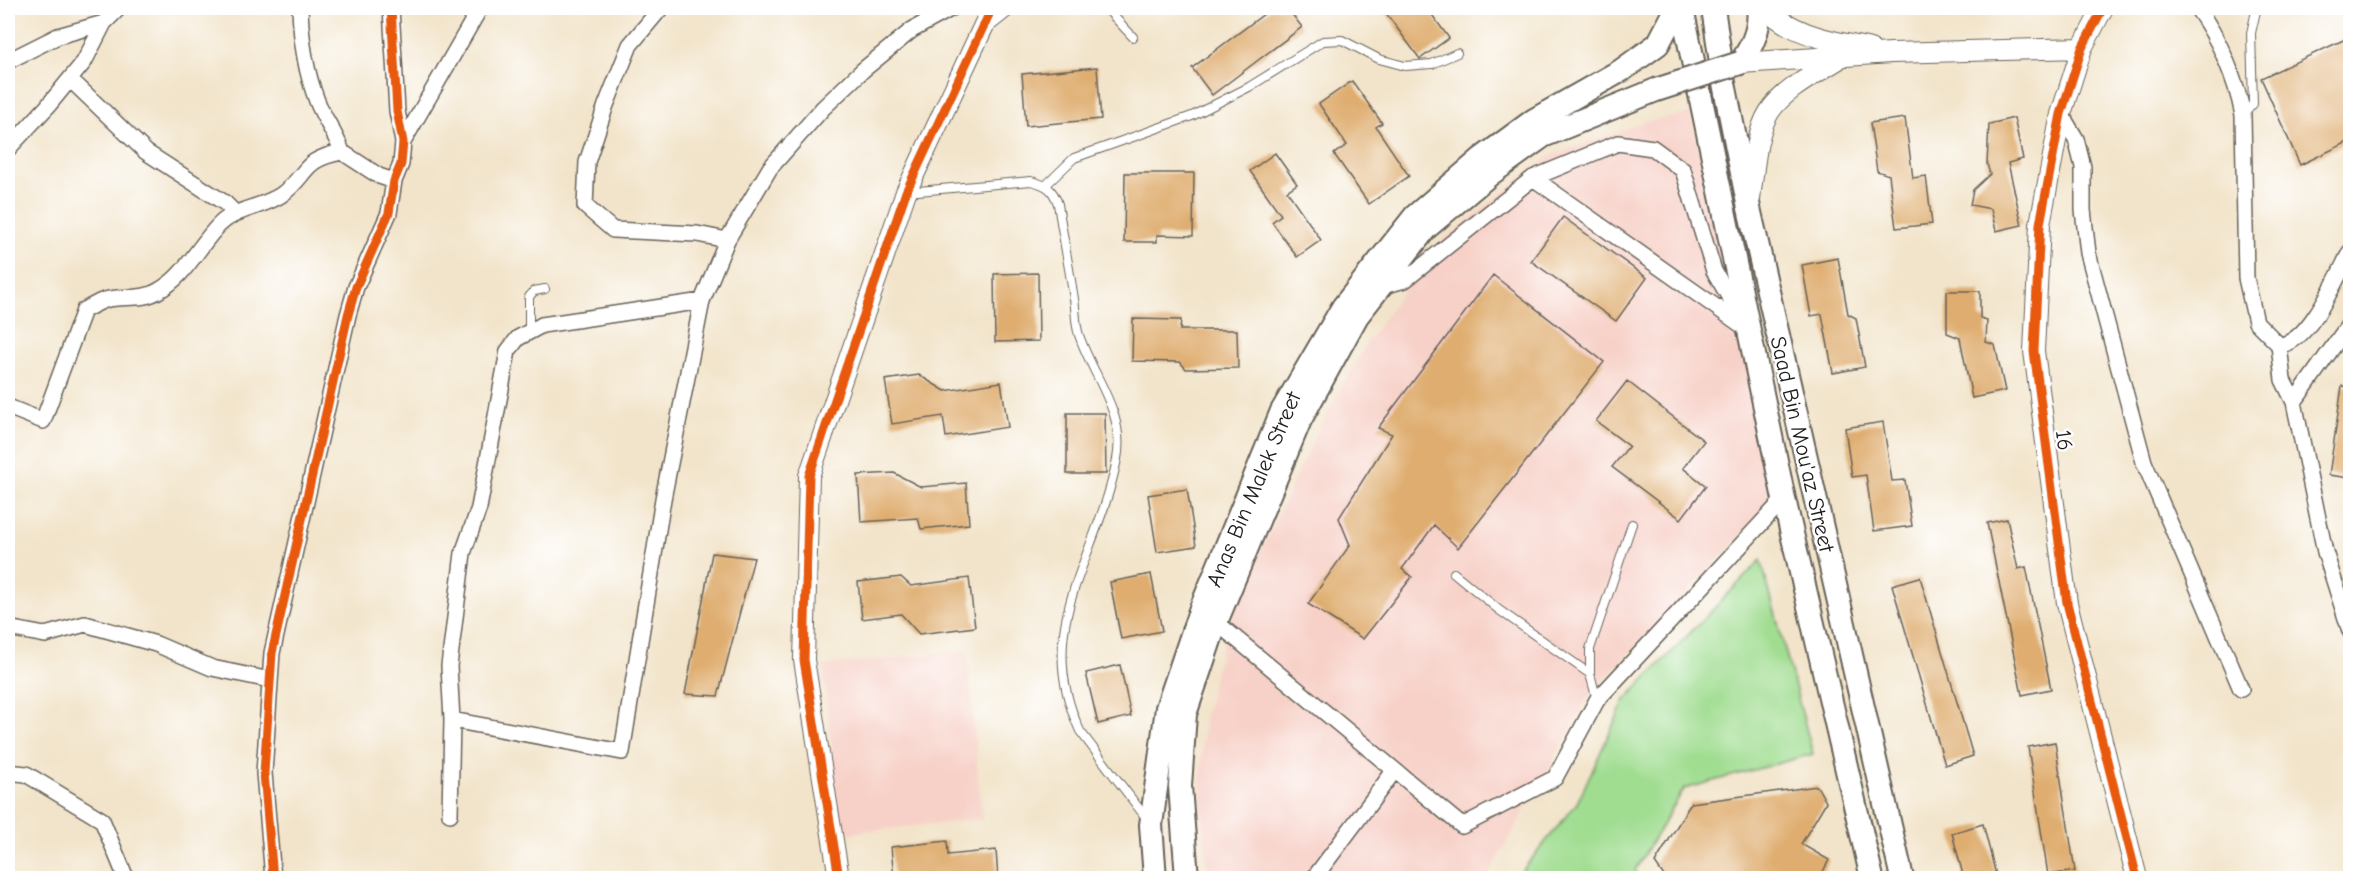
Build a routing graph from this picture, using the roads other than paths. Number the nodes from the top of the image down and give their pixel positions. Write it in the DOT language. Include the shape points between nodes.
graph roads {
  1 [pos="119,8"];
  2 [pos="300,8"];
  3 [pos="391,8"];
  4 [pos="480,8"];
  5 [pos="661,8"];
  6 [pos="952,8"];
  7 [pos="992,8"];
  8 [pos="1014,8"];
  9 [pos="1106,8"];
  10 [pos="1677,8"];
  11 [pos="1682,8"];
  12 [pos="1713,8"];
  13 [pos="1758,8"];
  14 [pos="1766,8"];
  15 [pos="2103,8"];
  16 [pos="2197,8"];
  17 [pos="2256,11"];
  18 [pos="104,23"];
  19 [pos="1133,37"];
  20 [pos="977,38"];
  21 [pos="2082,48"];
  22 [pos="1457,53"];
  23 [pos="1891,53"];
  24 [pos="1840,58"];
  25 [pos="8,61"];
  26 [pos="1740,63"];
  27 [pos="70,79"];
  28 [pos="2061,114"];
  29 [pos="2243,116"];
  30 [pos="403,142"];
  31 [pos="8,150"];
  32 [pos="342,152"];
  33 [pos="1533,178"];
  34 [pos="394,181"];
  35 [pos="1046,185"];
  36 [pos="906,192"];
  37 [pos="1749,208"];
  38 [pos="234,212"];
  39 [pos="728,240"];
  40 [pos="2350,252"];
  41 [pos="1382,286"];
  42 [pos="545,288"];
  43 [pos="702,302"];
  44 [pos="2350,323"];
  45 [pos="1748,329"];
  46 [pos="529,330"];
  47 [pos="2279,345"];
  48 [pos="2294,402"];
  49 [pos="8,407"];
  50 [pos="1784,499"];
  51 [pos="1632,524"];
  52 [pos="1454,573"];
  53 [pos="1216,622"];
  54 [pos="8,628"];
  55 [pos="2350,631"];
  56 [pos="1590,674"];
  57 [pos="270,680"];
  58 [pos="2241,689"];
  59 [pos="1597,700"];
  60 [pos="452,720"];
  61 [pos="1394,771"];
  62 [pos="8,772"];
  63 [pos="450,814"];
  64 [pos="1151,825"];
  65 [pos="126,879"];
  66 [pos="273,879"];
  67 [pos="839,879"];
  68 [pos="1155,879"];
  69 [pos="1187,879"];
  70 [pos="1314,879"];
  71 [pos="1872,879"];
  72 [pos="1902,879"];
  73 [pos="2137,879"];
  1 -- 18 [label="street"];
  2 -- 32 [label="street" via="308,76"];
  3 -- 30 [label="street"];
  4 -- 30 [label="street"];
  5 -- 39 [label="street" via="630,45 606,105 587,162 585,206 613,230 697,234"];
  6 -- 39 [label="street" via="912,30 824,108 770,168"];
  7 -- 20 [label="street"];
  8 -- 20 [label="lane"];
  9 -- 19 [label="lane"];
  10 -- 64 [label="main road, Anas Bin Malek Street" via="1658,44 1622,70 1534,120 1415,216 1343,307 1282,411 1200,611 1167,708"];
  11 -- 45 [label="main road, Saad Bin Mou'az Street"];
  12 -- 37 [label="main road, Saad Bin Mou'az Street"];
  13 -- 26 [label="main road" via="1757,31"];
  14 -- 23 [label="street" via="1816,38"];
  15 -- 21 [label="street, 16"];
  16 -- 29 [label="street" via="2238,91"];
  17 -- 29 [label="lane" via="2251,33 2253,104"];
  18 -- 25 [label="street" via="58,36"];
  18 -- 27 [label="street" via="84,62"];
  20 -- 36 [label="street"];
  21 -- 23 [label="street"];
  21 -- 28 [label="street, 16"];
  22 -- 35 [label="lane" via="1432,64 1405,66 1379,59 1342,40 1323,41 1249,87 1192,116 1074,158"];
  23 -- 24 [label="street"];
  24 -- 26 [label="street"];
  24 -- 37 [label="street" via="1792,88 1768,112 1757,143"];
  26 -- 41 [label="main road, Anas Bin Malek Street, bridge" via="1656,90 1543,136 1426,228"];
  27 -- 31 [label="street"];
  27 -- 38 [label="street" via="146,152"];
  28 -- 58 [label="street" via="2076,139 2088,253 2144,462"];
  28 -- 73 [label="street, 16" via="2040,224 2034,351 2067,603"];
  29 -- 47 [label="street" via="2246,278 2256,322"];
  30 -- 34 [label="street"];
  32 -- 34 [label="street"];
  32 -- 38 [label="street" via="311,162 279,196"];
  33 -- 41 [label="street" via="1405,280"];
  33 -- 45 [label="street"];
  33 -- 45 [label="street" via="1618,143 1653,148 1683,170 1714,271"];
  34 -- 57 [label="street" via="389,213 356,287 348,315 279,617"];
  35 -- 36 [label="lane" via="1032,181"];
  35 -- 64 [label="lane" via="1054,192 1058,204 1078,334 1116,419 1119,440 1108,493 1066,613 1061,660 1080,731"];
  36 -- 67 [label="street" via="808,476 804,660"];
  37 -- 72 [label="main road, Saad Bin Mou'az Street"];
  38 -- 49 [label="street" via="171,283 156,293 105,300 84,310 43,421"];
  39 -- 43 [label="street"];
  40 -- 47 [label="street" via="2308,326 2287,345"];
  41 -- 53 [label="main road, Anas Bin Malek Street" via="1357,316 1300,420"];
  42 -- 46 [label="lane" via="529,297"];
  43 -- 46 [label="street"];
  43 -- 60 [label="street" via="663,499 622,752"];
  44 -- 48 [label="street"];
  45 -- 50 [label="main road, Saad Bin Mou'az Street"];
  46 -- 60 [label="street" via="508,351 503,364 480,501 463,553 449,666"];
  47 -- 48 [label="street" via="2283,380"];
  48 -- 55 [label="street" via="2325,552"];
  50 -- 59 [label="street"];
  50 -- 71 [label="main road, Saad Bin Mou'az Street"];
  51 -- 56 [label="lane" via="1590,649"];
  52 -- 56 [label="lane"];
  53 -- 61 [label="street"];
  53 -- 69 [label="main road, Anas Bin Malek Street" via="1185,714 1180,786"];
  54 -- 57 [label="street" via="45,635 85,624 156,644 212,668"];
  56 -- 59 [label="lane"];
  57 -- 66 [label="street" via="264,773"];
  59 -- 61 [label="street" via="1555,778 1462,826"];
  60 -- 63 [label="street"];
  61 -- 70 [label="street"];
  62 -- 65 [label="street" via="26,774 102,820"];
  64 -- 68 [label="main road, Anas Bin Malek Street"];
}
